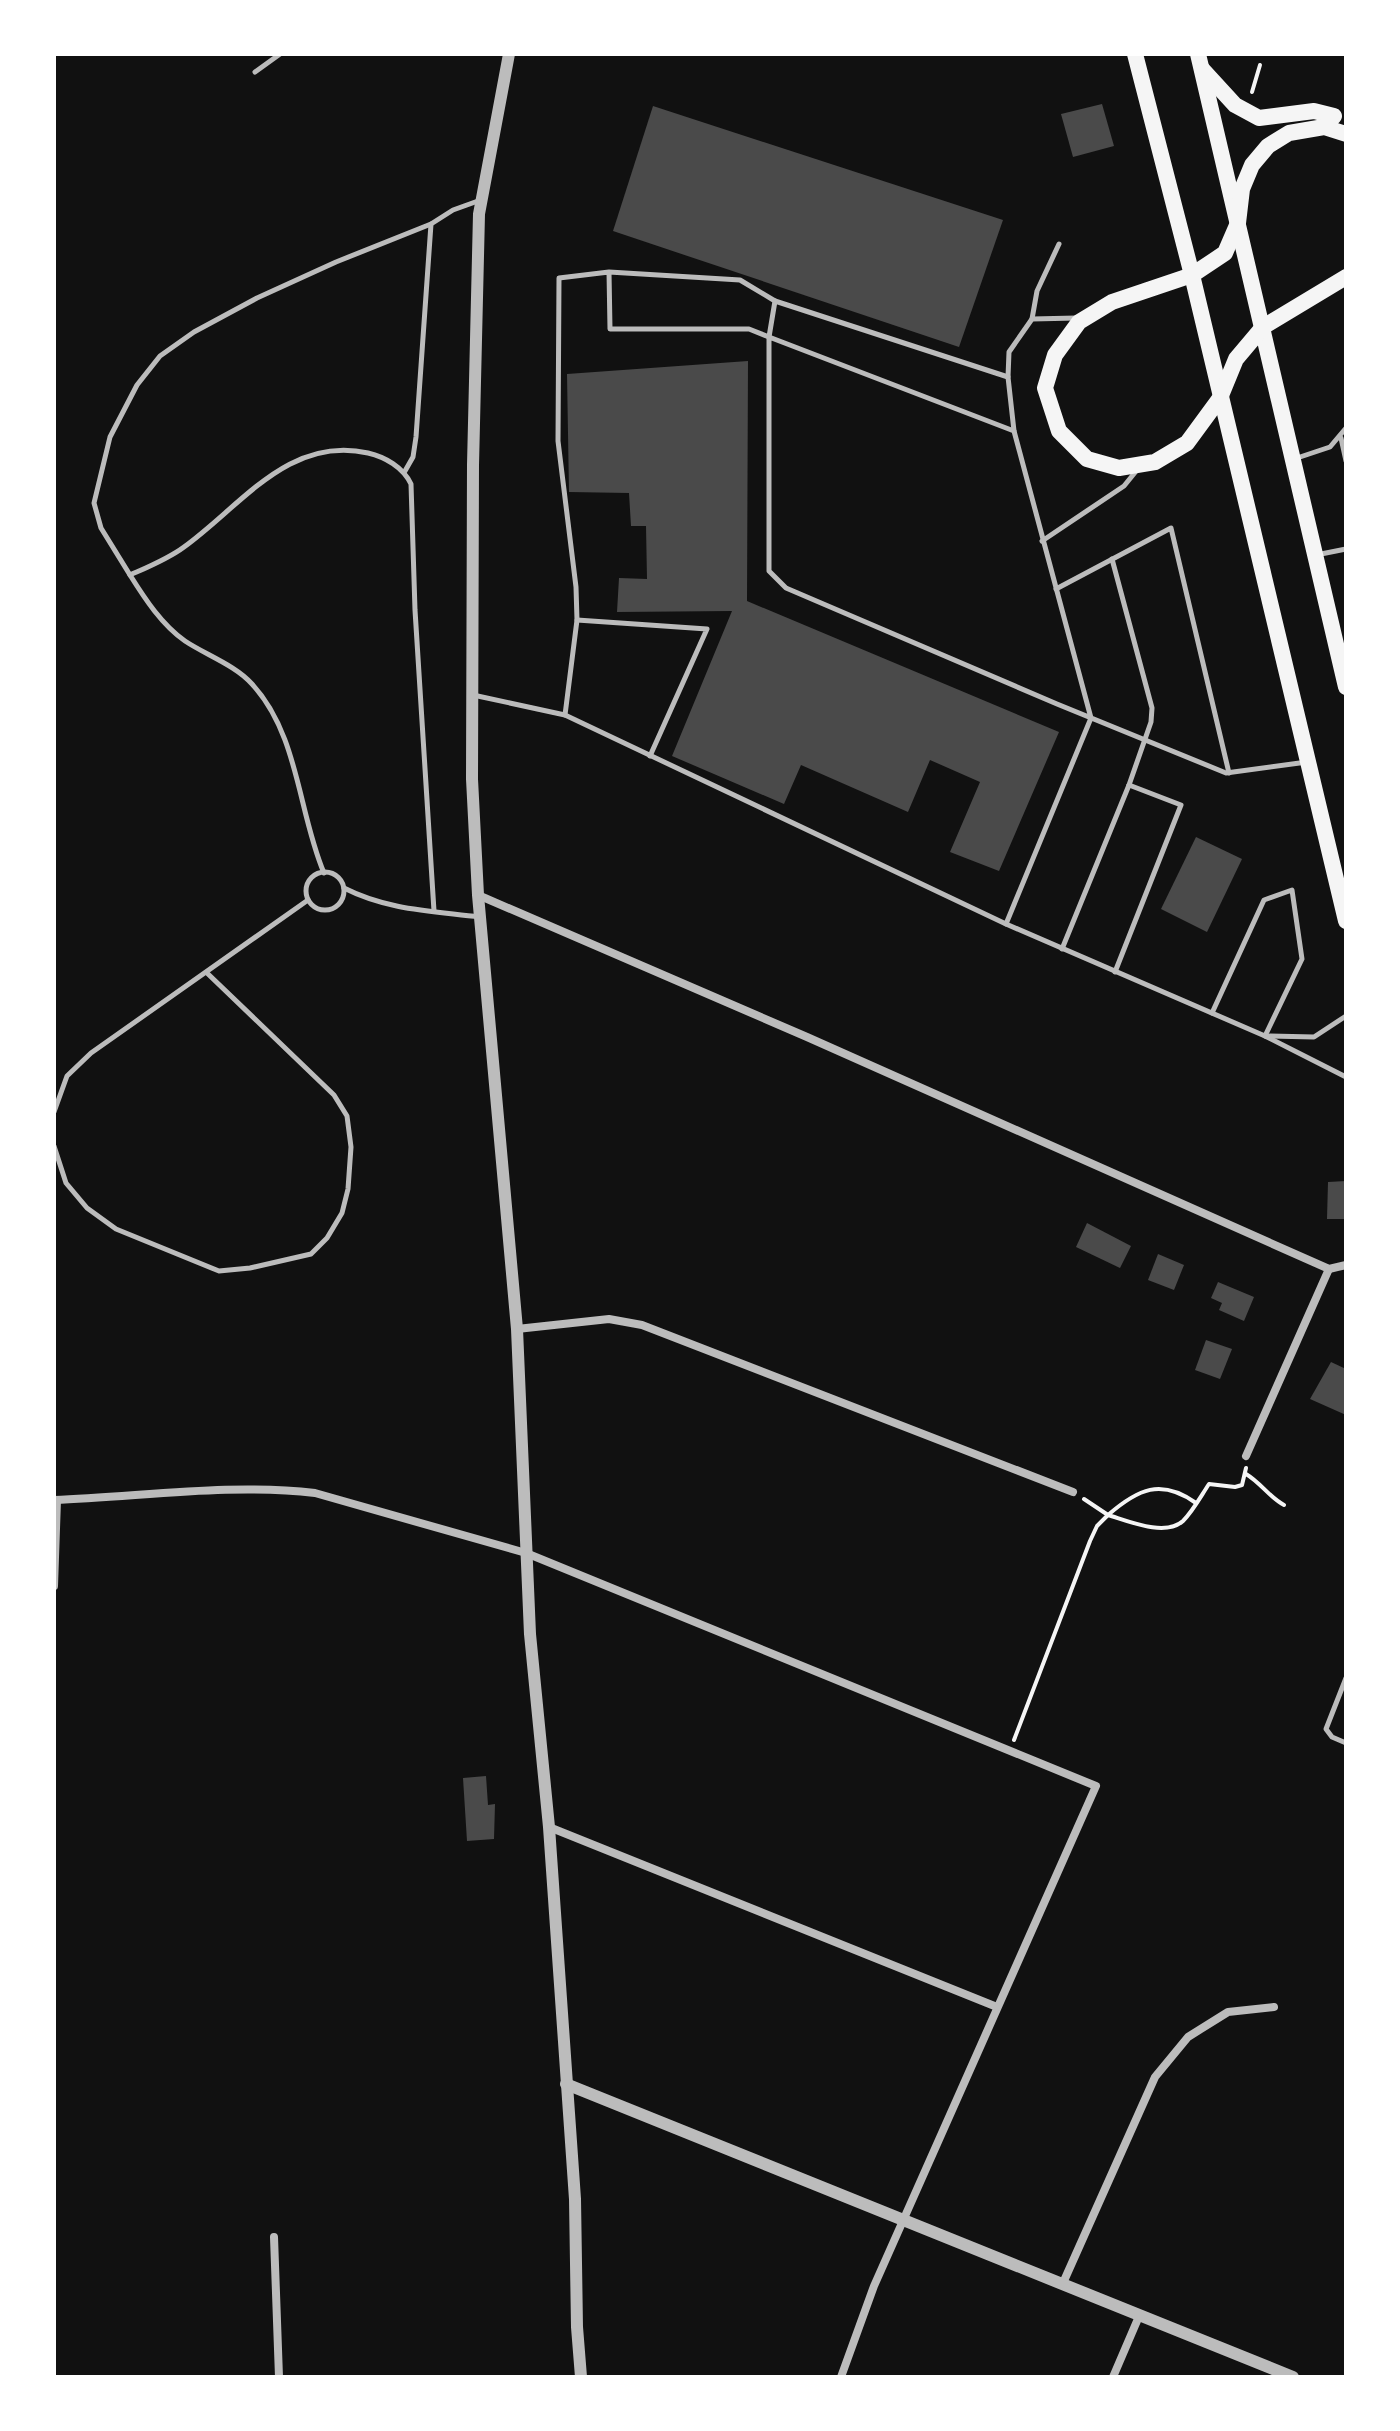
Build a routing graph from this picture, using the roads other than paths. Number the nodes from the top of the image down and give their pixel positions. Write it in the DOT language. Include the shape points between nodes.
graph roads {
  1 [pos="280,54"];
  2 [pos="509,54"];
  3 [pos="1135,54"];
  4 [pos="1200,61"];
  5 [pos="255,72"];
  6 [pos="1335,119"];
  7 [pos="1346,134"];
  8 [pos="482,199"];
  9 [pos="1238,223"];
  10 [pos="431,224"];
  11 [pos="1059,244"];
  12 [pos="609,272"];
  13 [pos="1192,275"];
  14 [pos="1346,277"];
  15 [pos="775,301"];
  16 [pos="1087,317"];
  17 [pos="1032,319"];
  18 [pos="1263,327"];
  19 [pos="769,337"];
  20 [pos="1008,377"];
  21 [pos="1220,398"];
  22 [pos="1346,428"];
  23 [pos="1014,431"];
  24 [pos="1341,437"];
  25 [pos="1293,460"];
  26 [pos="1346,461"];
  27 [pos="1142,464"];
  28 [pos="405,471"];
  29 [pos="1042,541"];
  30 [pos="1346,549"];
  31 [pos="1315,555"];
  32 [pos="1112,559"];
  33 [pos="130,575"];
  34 [pos="1056,589"];
  35 [pos="577,620"];
  36 [pos="1345,681"];
  37 [pos="472,695"];
  38 [pos="565,715"];
  39 [pos="1091,718"];
  40 [pos="1145,740"];
  41 [pos="650,756"];
  42 [pos="1307,762"];
  43 [pos="1229,773"];
  44 [pos="1129,785"];
  45 [pos="324,873"];
  46 [pos="344,888"];
  47 [pos="478,895"];
  48 [pos="308,900"];
  49 [pos="434,911"];
  50 [pos="480,917"];
  51 [pos="1346,921"];
  52 [pos="1006,924"];
  53 [pos="1062,949"];
  54 [pos="1115,972"];
  55 [pos="207,973"];
  56 [pos="1212,1013"];
  57 [pos="1346,1016"];
  58 [pos="1265,1036"];
  59 [pos="1346,1077"];
  60 [pos="54,1112"];
  61 [pos="54,1146"];
  62 [pos="1346,1265"];
  63 [pos="1329,1269"];
  64 [pos="517,1329"];
  65 [pos="1246,1456"];
  66 [pos="1073,1492"];
  67 [pos="55,1500"];
  68 [pos="526,1553"];
  69 [pos="54,1586"];
  70 [pos="1346,1678"];
  71 [pos="1346,1743"];
  72 [pos="549,1827"];
  73 [pos="997,2007"];
  74 [pos="1274,2007"];
  75 [pos="566,2084"];
  76 [pos="904,2219"];
  77 [pos="274,2237"];
  78 [pos="1063,2283"];
  79 [pos="1140,2314"];
  80 [pos="279,2377"];
  81 [pos="581,2377"];
  82 [pos="841,2377"];
  83 [pos="1113,2377"];
  84 [pos="1293,2377"];
  1 -- 5 [label="lane"];
  2 -- 8 [label="street"];
  3 -- 13 [label="highway"];
  4 -- 6 [label="highway" via="1235,105 1259,118 1314,111"];
  4 -- 9 [label="highway"];
  6 -- 7 [label="highway"];
  6 -- 9 [label="highway" via="1289,133 1268,146 1242,189"];
  8 -- 10 [label="lane"];
  8 -- 37 [label="street"];
  9 -- 13 [label="highway" via="1225,253"];
  9 -- 18 [label="highway"];
  10 -- 28 [label="lane" via="416,437"];
  10 -- 33 [label="lane" via="257,298 160,356 137,385 110,437 94,503 101,528"];
  11 -- 17 [label="lane" via="1037,291"];
  12 -- 15 [label="lane" via="740,280"];
  12 -- 19 [label="lane" via="610,329 749,329"];
  12 -- 35 [label="lane" via="559,278 558,441"];
  13 -- 16 [label="highway" via="1112,302"];
  13 -- 21 [label="highway"];
  14 -- 18 [label="highway"];
  15 -- 19 [label="lane"];
  15 -- 20 [label="lane"];
  16 -- 17 [label="lane"];
  16 -- 27 [label="highway" via="1055,355 1045,388 1059,431 1087,459 1119,468"];
  17 -- 20 [label="lane" via="1009,352"];
  18 -- 21 [label="highway" via="1236,359"];
  18 -- 25 [label="highway"];
  19 -- 23 [label="lane"];
  19 -- 39 [label="lane" via="769,571 786,588"];
  20 -- 23 [label="lane"];
  21 -- 27 [label="highway" via="1187,443"];
  21 -- 42 [label="highway"];
  22 -- 24 [label="lane"];
  23 -- 29 [label="lane"];
  24 -- 25 [label="lane" via="1330,447"];
  24 -- 26 [label="lane"];
  25 -- 31 [label="highway"];
  27 -- 29 [label="lane" via="1124,486"];
  28 -- 33 [label="lane" via="376,455 345,448 313,453 266,477 183,548"];
  28 -- 49 [label="lane" via="411,484"];
  29 -- 34 [label="lane"];
  30 -- 31 [label="lane"];
  31 -- 36 [label="highway"];
  32 -- 34 [label="lane"];
  32 -- 40 [label="lane" via="1152,708"];
  32 -- 43 [label="lane" via="1171,528"];
  33 -- 45 [label="lane" via="161,619 182,639 252,684 270,711 285,742"];
  34 -- 39 [label="lane"];
  35 -- 38 [label="lane"];
  35 -- 41 [label="lane" via="707,629"];
  37 -- 38 [label="lane"];
  37 -- 47 [label="street"];
  38 -- 41 [label="lane"];
  39 -- 40 [label="lane"];
  39 -- 52 [label="lane"];
  40 -- 43 [label="lane"];
  40 -- 44 [label="lane"];
  41 -- 52 [label="lane"];
  42 -- 43 [label="lane"];
  42 -- 51 [label="highway"];
  44 -- 53 [label="lane"];
  44 -- 54 [label="lane" via="1181,805"];
  45 -- 46 [label="lane" via="337,877"];
  45 -- 48 [label="lane" via="308,882"];
  46 -- 48 [label="lane" via="339,904 328,910 317,909"];
  46 -- 49 [label="lane" via="410,910"];
  47 -- 50 [label="street"];
  47 -- 63 [label="street"];
  48 -- 55 [label="lane"];
  49 -- 50 [label="lane"];
  50 -- 64 [label="street"];
  52 -- 53 [label="lane"];
  53 -- 54 [label="lane"];
  54 -- 56 [label="lane"];
  55 -- 60 [label="lane" via="91,1053 67,1076"];
  55 -- 61 [label="lane" via="334,1095 347,1116 348,1189 327,1238 311,1254 219,1271 116,1229 87,1208 66,1183"];
  56 -- 58 [label="lane"];
  56 -- 58 [label="lane" via="1264,900 1292,890 1302,959"];
  57 -- 58 [label="lane" via="1314,1037"];
  58 -- 59 [label="lane"];
  62 -- 63 [label="street"];
  63 -- 65 [label="street"];
  64 -- 66 [label="street" via="609,1319 642,1325"];
  64 -- 68 [label="street"];
  67 -- 68 [label="street" via="315,1493"];
  67 -- 69 [label="street"];
  68 -- 72 [label="street"];
  68 -- 73 [label="street" via="1096,1786"];
  70 -- 71 [label="lane" via="1326,1729"];
  72 -- 73 [label="street"];
  72 -- 75 [label="street"];
  73 -- 76 [label="street"];
  74 -- 78 [label="street" via="1228,2012 1188,2037 1155,2077"];
  75 -- 76 [label="street"];
  75 -- 81 [label="street"];
  76 -- 78 [label="street"];
  76 -- 82 [label="street"];
  77 -- 80 [label="street"];
  78 -- 79 [label="street"];
  79 -- 83 [label="street"];
  79 -- 84 [label="street"];
}
